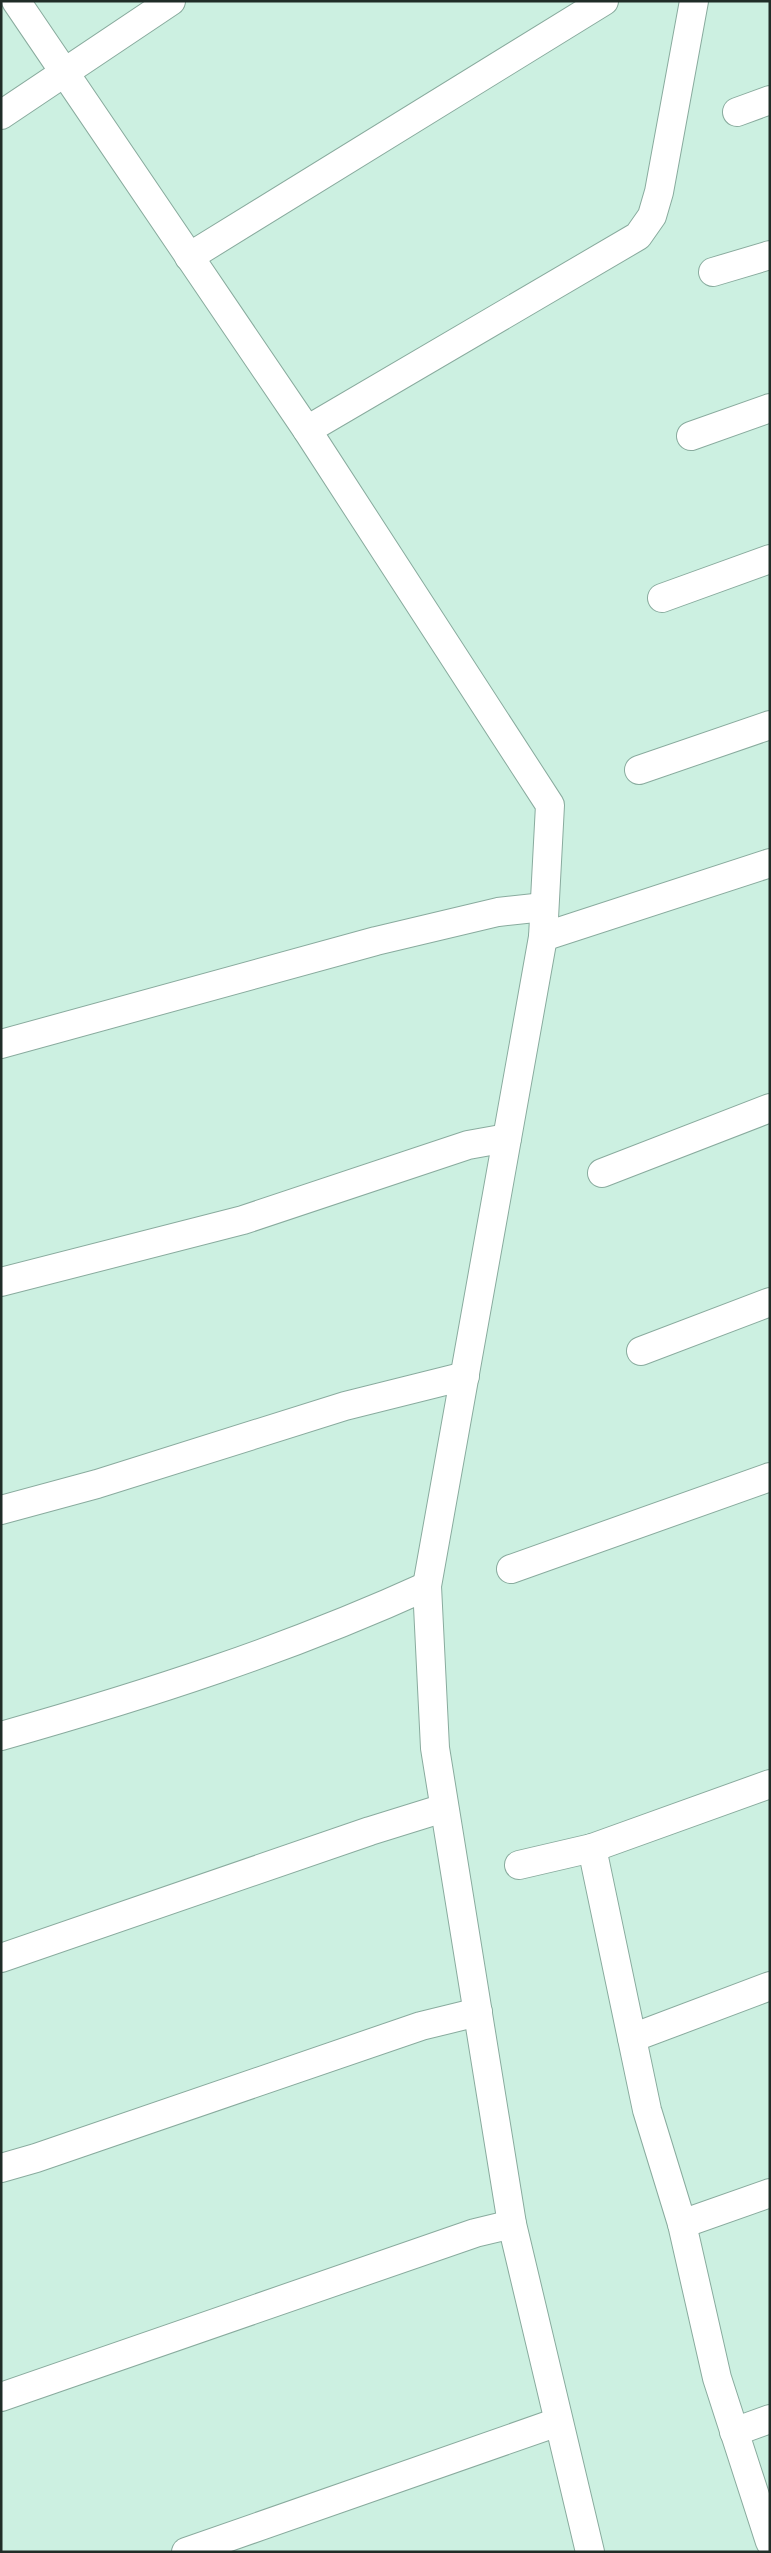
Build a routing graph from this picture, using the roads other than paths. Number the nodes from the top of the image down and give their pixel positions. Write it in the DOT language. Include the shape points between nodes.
graph roads {
  1 [pos="16,1"];
  2 [pos="171,1"];
  3 [pos="604,1"];
  4 [pos="694,1"];
  5 [pos="64,74"];
  6 [pos="770,100"];
  7 [pos="737,112"];
  8 [pos="1,116"];
  9 [pos="770,255"];
  10 [pos="189,257"];
  11 [pos="713,272"];
  12 [pos="770,408"];
  13 [pos="307,430"];
  14 [pos="691,436"];
  15 [pos="770,559"];
  16 [pos="662,598"];
  17 [pos="770,725"];
  18 [pos="639,770"];
  19 [pos="770,863"];
  20 [pos="544,908"];
  21 [pos="543,937"];
  22 [pos="1,1044"];
  23 [pos="770,1108"];
  24 [pos="507,1138"];
  25 [pos="602,1173"];
  26 [pos="1,1282"];
  27 [pos="770,1302"];
  28 [pos="641,1351"];
  29 [pos="465,1376"];
  30 [pos="770,1477"];
  31 [pos="1,1510"];
  32 [pos="511,1569"];
  33 [pos="427,1586"];
  34 [pos="1,1736"];
  35 [pos="770,1784"];
  36 [pos="444,1808"];
  37 [pos="592,1848"];
  38 [pos="519,1865"];
  39 [pos="1,1958"];
  40 [pos="770,1986"];
  41 [pos="478,2012"];
  42 [pos="632,2038"];
  43 [pos="1,2168"];
  44 [pos="770,2193"];
  45 [pos="512,2224"];
  46 [pos="682,2224"];
  47 [pos="1,2397"];
  48 [pos="770,2418"];
  49 [pos="558,2422"];
  50 [pos="734,2432"];
  51 [pos="770,2542"];
  52 [pos="186,2552"];
  53 [pos="590,2552"];
  1 -- 5 [label="street"];
  2 -- 5 [label="street"];
  3 -- 10 [label="street"];
  4 -- 13 [label="street" via="659,192 652,216 638,236"];
  5 -- 8 [label="street"];
  5 -- 10 [label="street"];
  6 -- 7 [label="street"];
  9 -- 11 [label="street"];
  10 -- 13 [label="street"];
  12 -- 14 [label="street"];
  13 -- 20 [label="street" via="550,805"];
  15 -- 16 [label="street"];
  17 -- 18 [label="street"];
  19 -- 21 [label="street"];
  20 -- 21 [label="street"];
  20 -- 22 [label="street" via="498,912 376,941"];
  21 -- 24 [label="street"];
  23 -- 25 [label="street"];
  24 -- 26 [label="street" via="468,1145 243,1220"];
  24 -- 29 [label="street"];
  27 -- 28 [label="street"];
  29 -- 31 [label="street" via="345,1406 97,1484"];
  29 -- 33 [label="street"];
  30 -- 32 [label="street"];
  33 -- 34 [label="street" via="365,1614 250,1658 93,1710"];
  33 -- 36 [label="street" via="434,1748"];
  35 -- 37 [label="street"];
  36 -- 39 [label="street"];
  36 -- 41 [label="street"];
  37 -- 38 [label="street"];
  37 -- 42 [label="street"];
  40 -- 42 [label="street"];
  41 -- 43 [label="street" via="421,2026"];
  41 -- 45 [label="street"];
  42 -- 46 [label="street" via="647,2110"];
  44 -- 46 [label="street"];
  45 -- 47 [label="street" via="476,2233"];
  45 -- 49 [label="street"];
  46 -- 50 [label="street" via="706,2338"];
  48 -- 50 [label="street"];
  49 -- 52 [label="street"];
  49 -- 53 [label="street"];
  50 -- 51 [label="street"];
}
